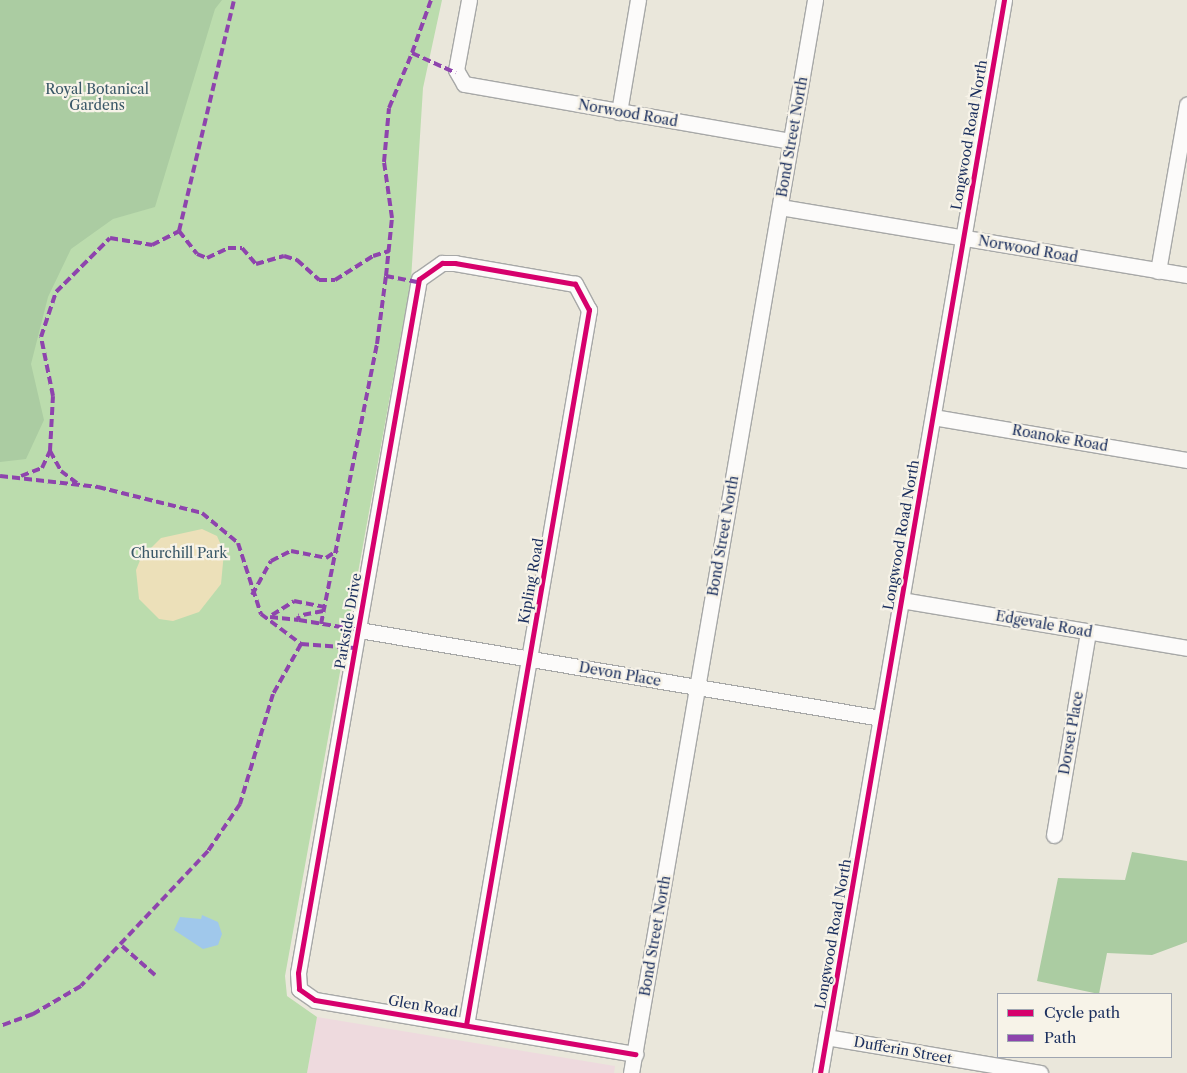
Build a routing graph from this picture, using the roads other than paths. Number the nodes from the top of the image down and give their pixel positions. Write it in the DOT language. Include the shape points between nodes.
graph roads {
  1 [pos="469,0"];
  2 [pos="638,0"];
  3 [pos="815,0"];
  4 [pos="1004,0"];
  5 [pos="1187,105"];
  6 [pos="619,112"];
  7 [pos="791,141"];
  8 [pos="780,206"];
  9 [pos="963,238"];
  10 [pos="436,266"];
  11 [pos="1158,271"];
  12 [pos="1187,275"];
  13 [pos="933,417"];
  14 [pos="1187,460"];
  15 [pos="901,600"];
  16 [pos="358,630"];
  17 [pos="1088,632"];
  18 [pos="1187,648"];
  19 [pos="529,658"];
  20 [pos="698,687"];
  21 [pos="881,718"];
  22 [pos="1054,835"];
  23 [pos="299,989"];
  24 [pos="466,1025"];
  25 [pos="826,1037"];
  26 [pos="635,1054"];
  27 [pos="632,1073"];
  28 [pos="820,1073"];
  29 [pos="1040,1073"];
  1 -- 6 [label="street, Norwood Road" via="456,70 464,84"];
  2 -- 6 [label="street"];
  3 -- 7 [label="street, Bond Street North"];
  4 -- 9 [label="street, Longwood Road North"];
  5 -- 11 [label="street"];
  6 -- 7 [label="street, Norwood Road"];
  7 -- 8 [label="street, Bond Street North"];
  8 -- 9 [label="street, Norwood Road"];
  8 -- 20 [label="street, Bond Street North"];
  9 -- 11 [label="street, Norwood Road"];
  9 -- 13 [label="street, Longwood Road North"];
  10 -- 16 [label="street, Parkside Drive" via="419,279"];
  10 -- 19 [label="street, Kipling Road" via="455,263 575,284 589,310"];
  11 -- 12 [label="street, Norwood Road"];
  13 -- 14 [label="street, Roanoke Road"];
  13 -- 15 [label="street, Longwood Road North"];
  15 -- 17 [label="street, Edgevale Road"];
  15 -- 21 [label="street, Longwood Road North"];
  16 -- 19 [label="street, Devon Place"];
  16 -- 23 [label="street, Parkside Drive" via="298,973"];
  17 -- 18 [label="street, Edgevale Road"];
  17 -- 22 [label="street, Dorset Place"];
  19 -- 20 [label="street, Devon Place"];
  19 -- 24 [label="street, Kipling Road"];
  20 -- 21 [label="street, Devon Place"];
  20 -- 26 [label="street, Bond Street North"];
  21 -- 25 [label="street, Longwood Road North"];
  23 -- 24 [label="street, Glen Road" via="315,1000"];
  24 -- 26 [label="street, Glen Road"];
  25 -- 28 [label="street, Longwood Road North"];
  25 -- 29 [label="street, Dufferin Street"];
  26 -- 27 [label="street, Bond Street North"];
}
